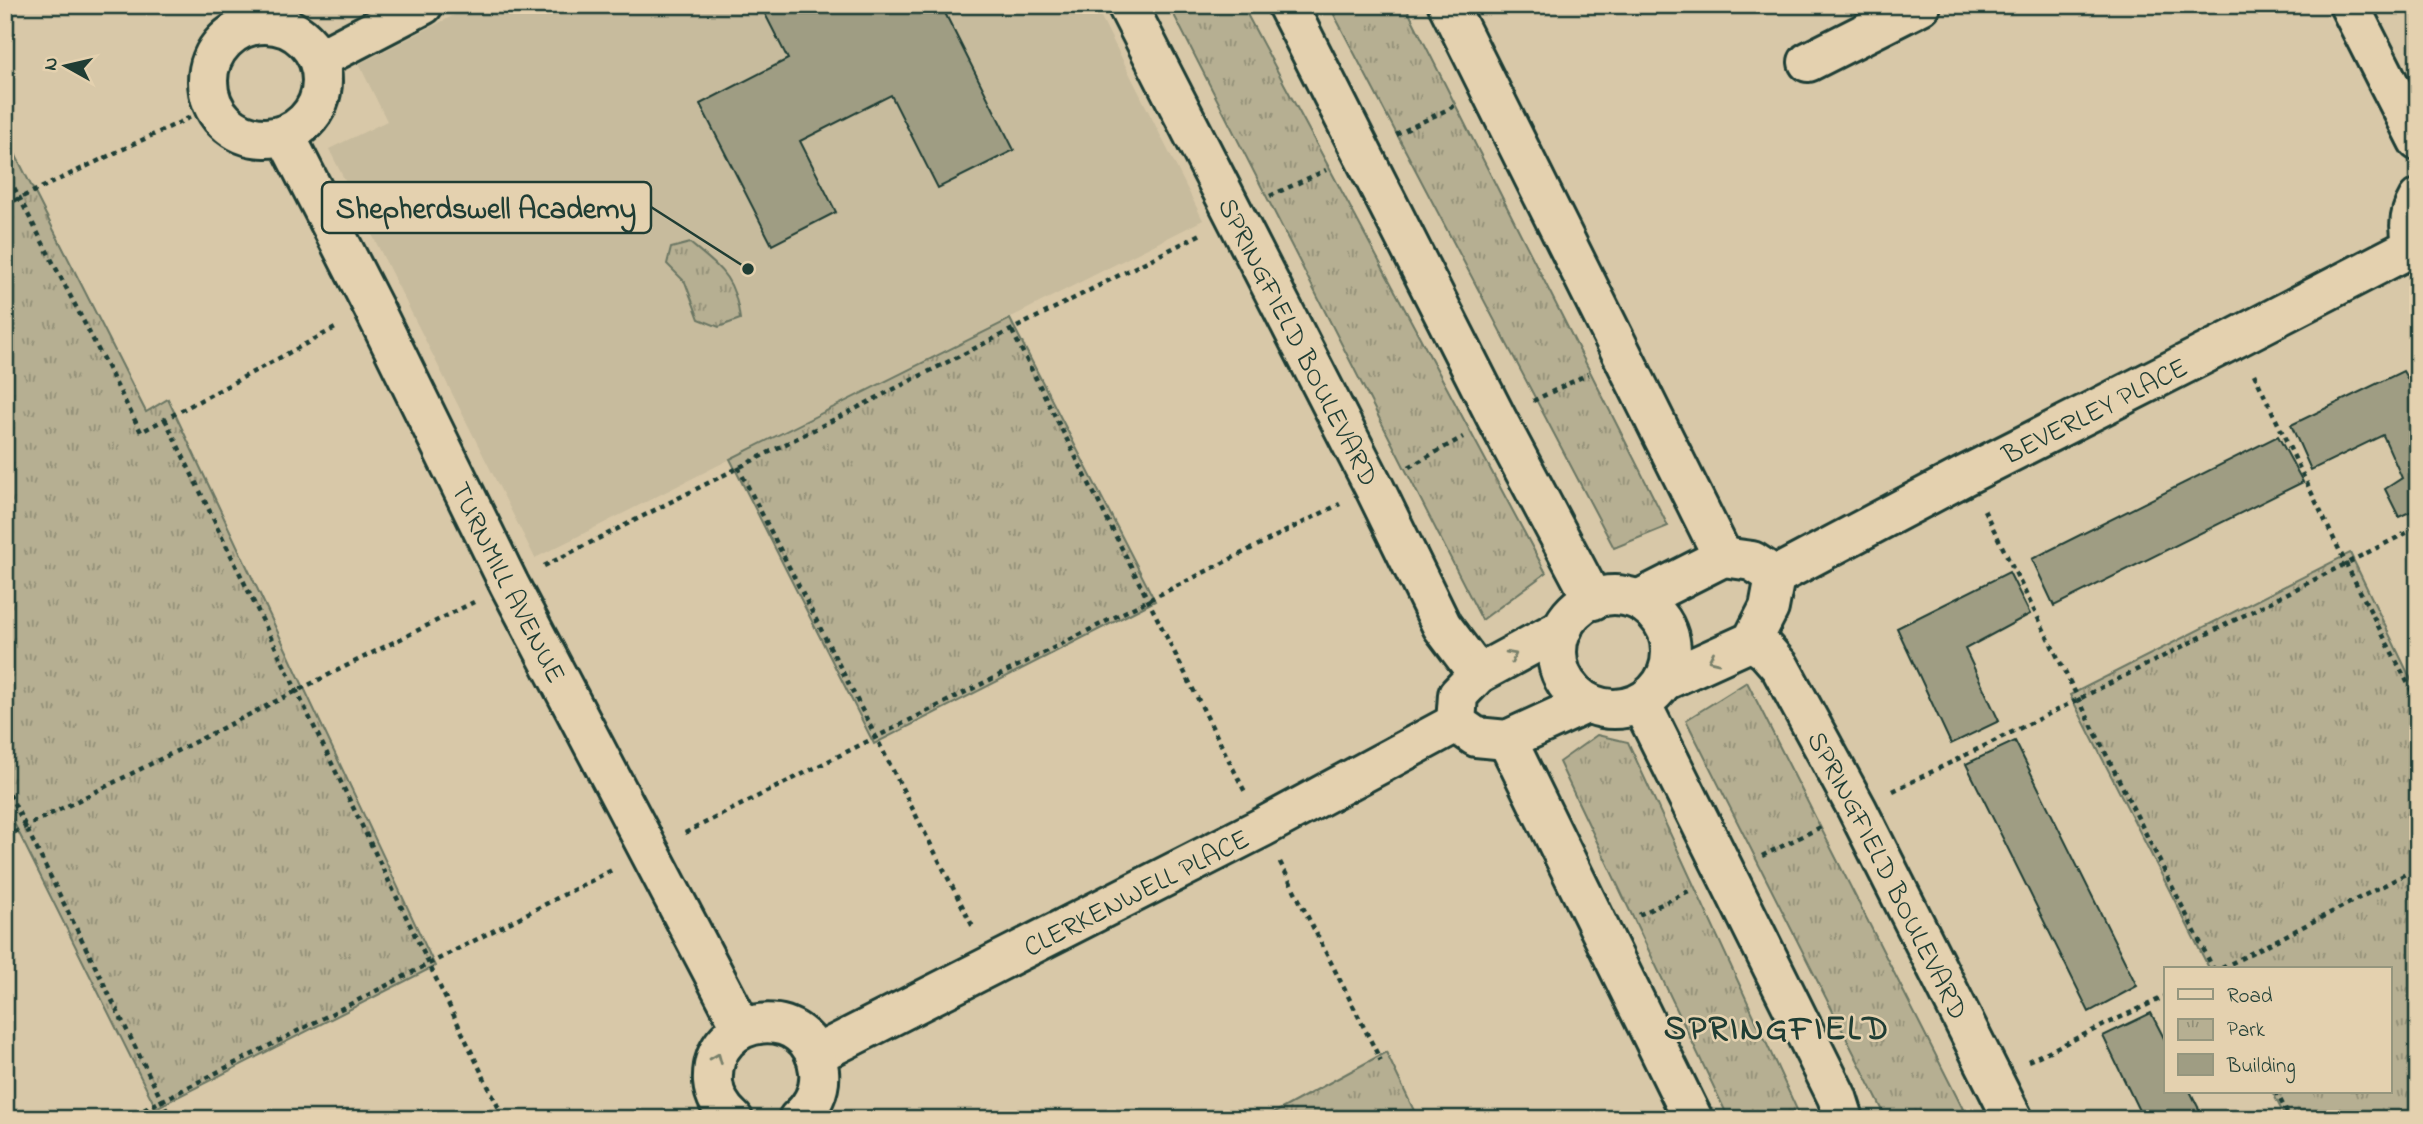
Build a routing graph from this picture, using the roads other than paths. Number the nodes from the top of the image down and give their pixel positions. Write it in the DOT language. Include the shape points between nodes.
graph roads {
  1 [pos="423,5"];
  2 [pos="1128,5"];
  3 [pos="1287,5"];
  4 [pos="1448,5"];
  5 [pos="2348,5"];
  6 [pos="1907,8"];
  7 [pos="229,18"];
  8 [pos="319,60"];
  9 [pos="1808,62"];
  10 [pos="285,135"];
  11 [pos="2418,141"];
  12 [pos="2418,199"];
  13 [pos="2416,248"];
  14 [pos="1723,557"];
  15 [pos="1775,576"];
  16 [pos="1592,600"];
  17 [pos="1638,600"];
  18 [pos="1563,628"];
  19 [pos="1752,641"];
  20 [pos="1478,674"];
  21 [pos="1653,692"];
  22 [pos="1588,703"];
  23 [pos="1456,723"];
  24 [pos="1507,740"];
  25 [pos="742,1028"];
  26 [pos="815,1055"];
  27 [pos="715,1114"];
  28 [pos="798,1119"];
  29 [pos="1693,1119"];
  30 [pos="1844,1119"];
  31 [pos="2013,1119"];
  1 -- 8 [label="street"];
  2 -- 20 [label="street, SPRINGFIELD BOULEVARD" via="1248,209 1388,479 1442,626"];
  3 -- 16 [label="street"];
  4 -- 14 [label="street"];
  5 -- 11 [label="street"];
  6 -- 9 [label="street"];
  7 -- 8 [label="street" via="293,30 309,43"];
  7 -- 10 [label="street" via="208,73 214,106 236,130 260,137"];
  8 -- 10 [label="street" via="321,96 307,119"];
  10 -- 25 [label="street, TURNMILL AVENUE" via="509,584"];
  12 -- 13 [label="street" via="2410,215"];
  13 -- 15 [label="street, BEVERLEY PLACE"];
  14 -- 15 [label="street" via="1752,561"];
  14 -- 17 [label="street"];
  15 -- 19 [label="street" via="1769,608"];
  16 -- 17 [label="street" via="1608,596"];
  16 -- 18 [label="street" via="1570,616"];
  17 -- 21 [label="street" via="1654,611 1671,644 1671,663"];
  20 -- 18 [label="street, one-way"];
  18 -- 22 [label="street" via="1558,662 1563,678"];
  19 -- 21 [label="street, one-way"];
  19 -- 31 [label="street, SPRINGFIELD BOULEVARD" via="1780,667"];
  20 -- 23 [label="street" via="1458,695"];
  21 -- 22 [label="street" via="1624,709"];
  21 -- 30 [label="street" via="1726,873"];
  22 -- 24 [label="street"];
  23 -- 24 [label="street" via="1476,737"];
  23 -- 26 [label="street, CLERKENWELL PLACE" via="1263,827"];
  24 -- 29 [label="street"];
  25 -- 26 [label="street" via="776,1023 793,1029"];
  27 -- 25 [label="street, one-way" via="712,1070 728,1038"];
  26 -- 28 [label="street" via="816,1094"];
}
